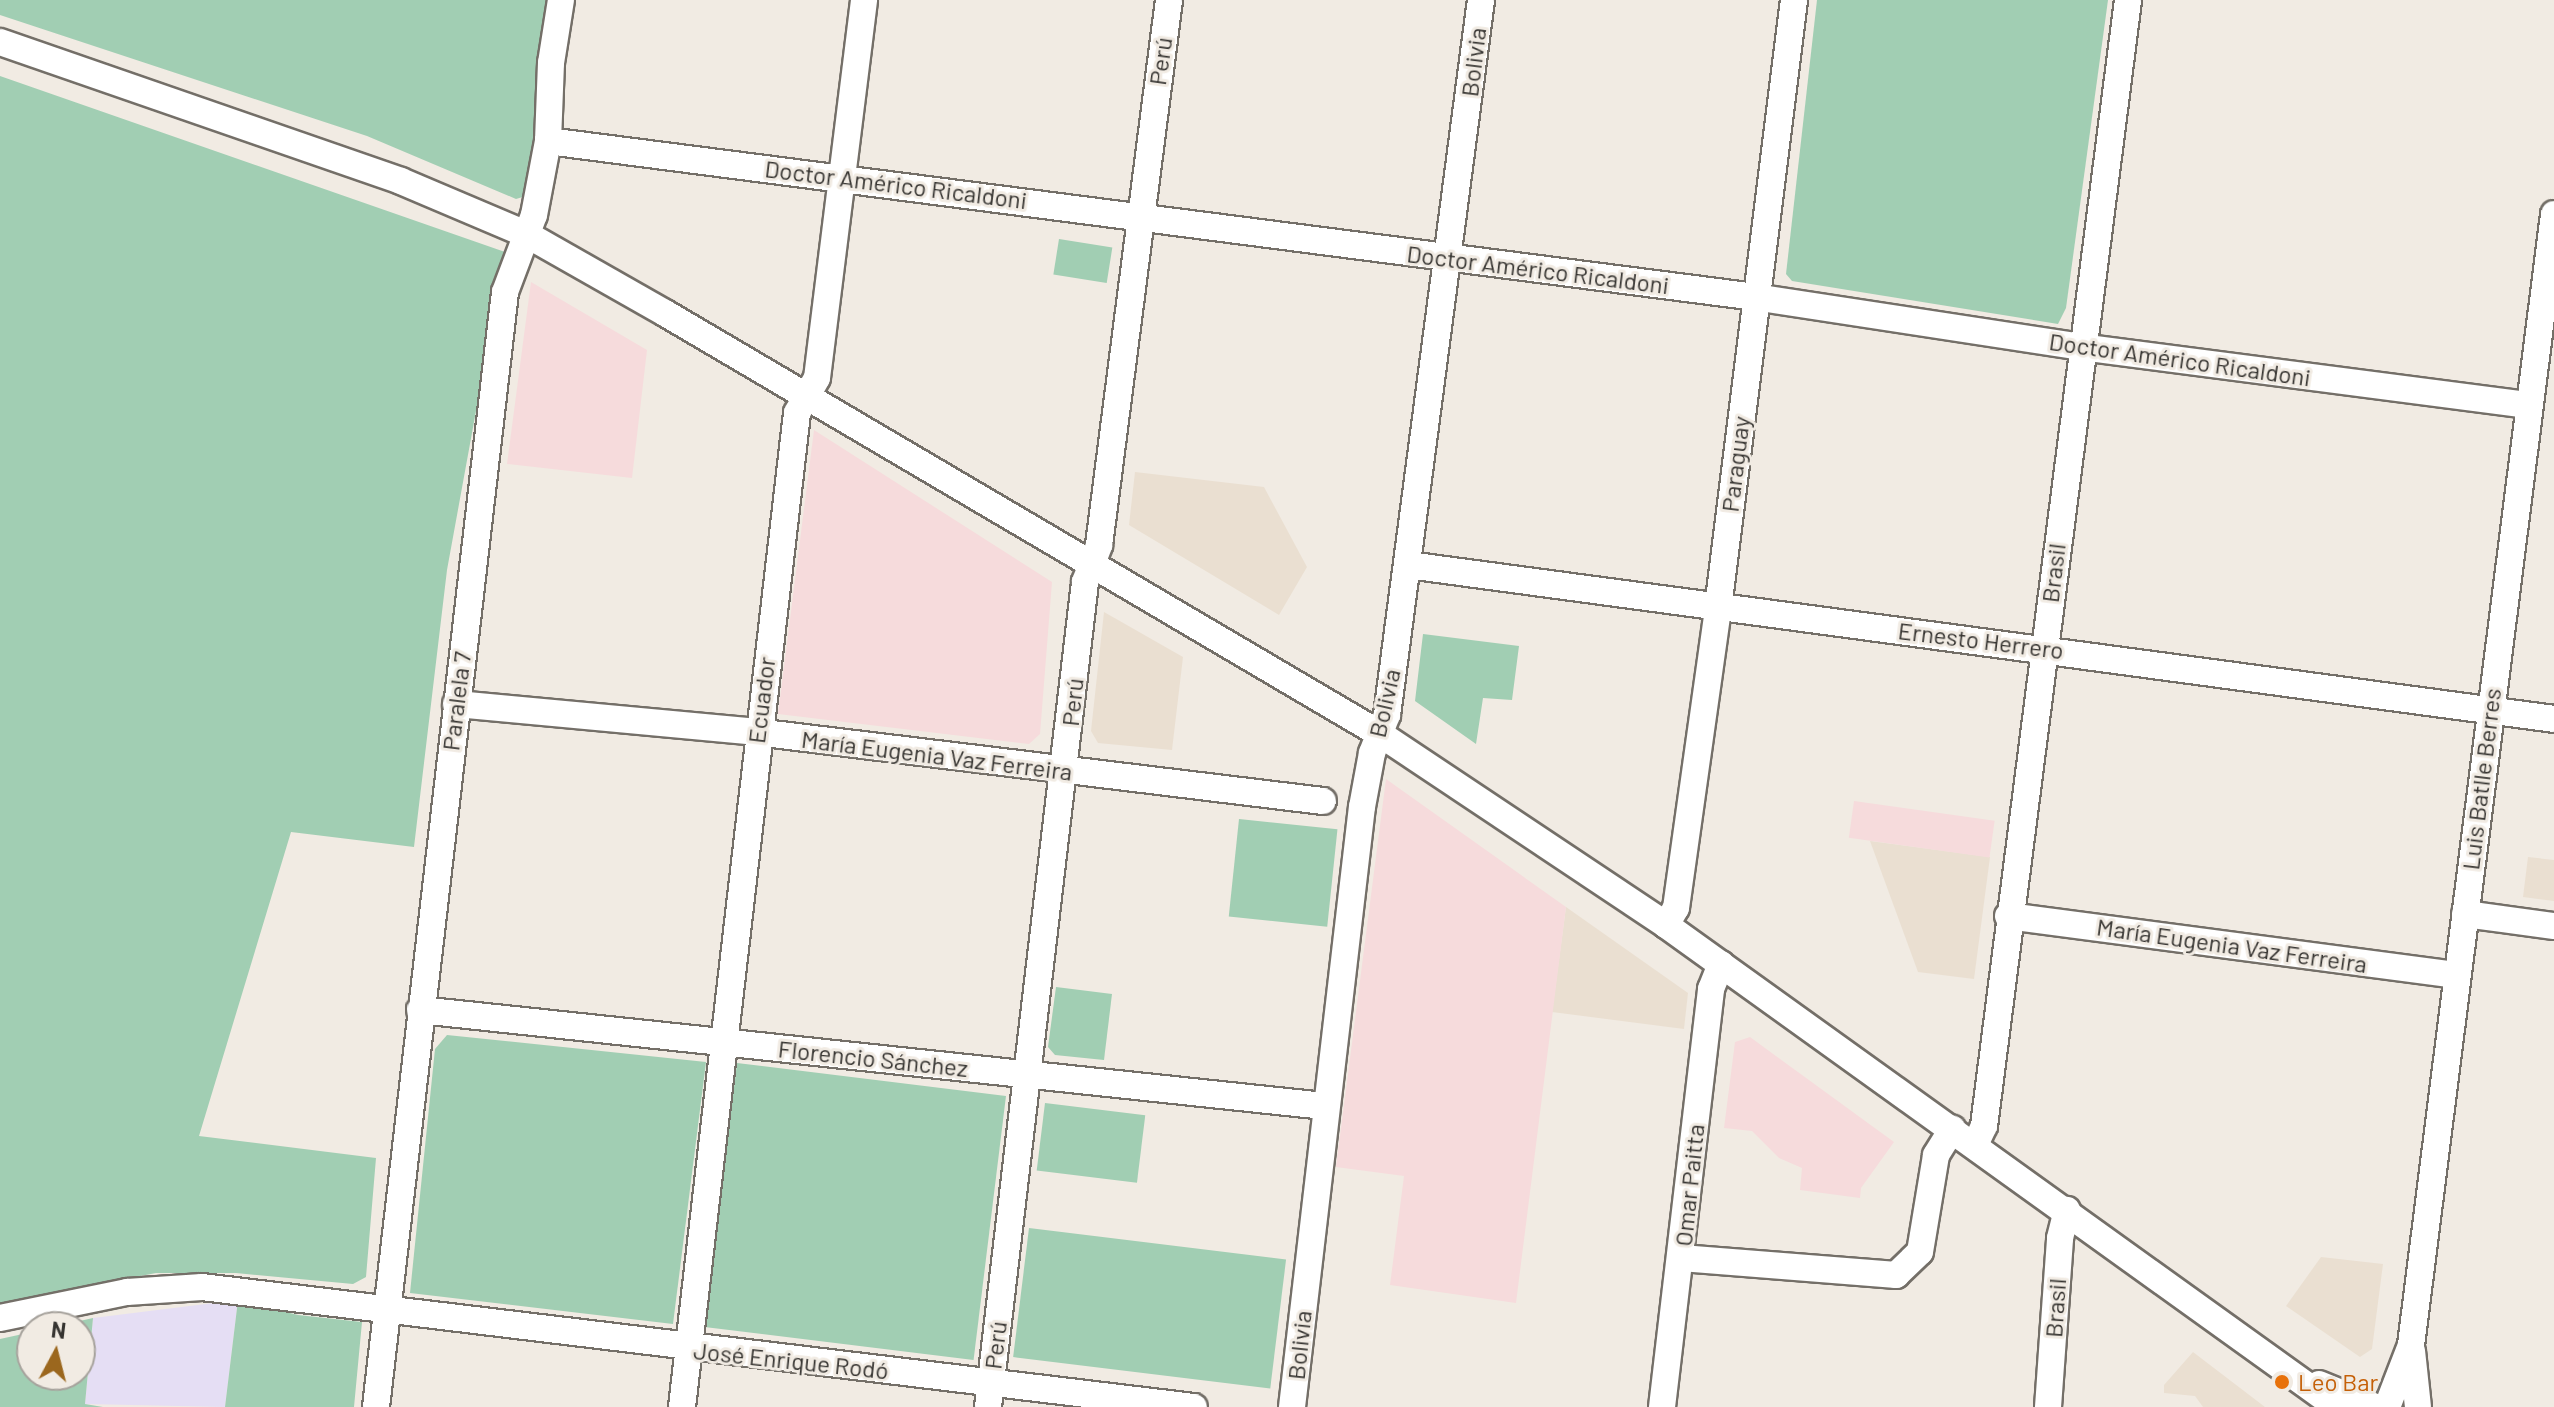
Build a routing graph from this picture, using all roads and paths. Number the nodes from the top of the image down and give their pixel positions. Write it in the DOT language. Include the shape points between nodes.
graph roads {
  1 [pos="561,0"];
  2 [pos="864,0"];
  3 [pos="1169,0"];
  4 [pos="1481,0"];
  5 [pos="1794,0"];
  6 [pos="2128,0"];
  7 [pos="0,42"];
  8 [pos="548,141"];
  9 [pos="840,177"];
  10 [pos="2554,214"];
  11 [pos="1138,215"];
  12 [pos="526,234"];
  13 [pos="1448,258"];
  14 [pos="1755,297"];
  15 [pos="2081,347"];
  16 [pos="807,396"];
  17 [pos="2527,405"];
  18 [pos="1092,565"];
  19 [pos="1408,565"];
  20 [pos="1718,608"];
  21 [pos="2044,648"];
  22 [pos="456,704"];
  23 [pos="2490,710"];
  24 [pos="2554,719"];
  25 [pos="756,732"];
  26 [pos="1380,734"];
  27 [pos="1064,772"];
  28 [pos="1323,801"];
  29 [pos="2465,914"];
  30 [pos="2008,916"];
  31 [pos="1666,925"];
  32 [pos="2554,926"];
  33 [pos="1721,964"];
  34 [pos="2457,975"];
  35 [pos="420,1010"];
  36 [pos="726,1042"];
  37 [pos="1028,1074"];
  38 [pos="1325,1106"];
  39 [pos="1952,1129"];
  40 [pos="1975,1145"];
  41 [pos="2067,1210"];
  42 [pos="1681,1258"];
  43 [pos="387,1313"];
  44 [pos="0,1318"];
  45 [pos="2411,1345"];
  46 [pos="689,1350"];
  47 [pos="2301,1377"];
  48 [pos="991,1380"];
  49 [pos="2388,1406"];
  50 [pos="376,1407"];
  51 [pos="682,1407"];
  52 [pos="988,1407"];
  53 [pos="1194,1407"];
  54 [pos="1292,1407"];
  55 [pos="1662,1407"];
  56 [pos="2048,1407"];
  57 [pos="2337,1407"];
  58 [pos="2418,1407"];
  1 -- 8 [label="street, Paralela 7" via="551,63"];
  2 -- 9 [label="street, Ecuador"];
  3 -- 11 [label="street, Perú"];
  4 -- 13 [label="street, Bolivia"];
  5 -- 14 [label="street, Paraguay"];
  6 -- 15 [label="street, Brasil"];
  7 -- 12 [label="street" via="401,181"];
  8 -- 9 [label="street, Doctor Américo Ricaldoni"];
  8 -- 12 [label="street, Paralela 7"];
  9 -- 11 [label="street, Doctor Américo Ricaldoni"];
  9 -- 16 [label="street, Ecuador" via="817,378"];
  10 -- 17 [label="street, Luis Batlle Berres"];
  11 -- 13 [label="street, Doctor Américo Ricaldoni"];
  11 -- 18 [label="street, Perú" via="1099,545"];
  12 -- 16 [label="street"];
  12 -- 22 [label="street, Paralela 7" via="505,292"];
  13 -- 14 [label="street, Doctor Américo Ricaldoni"];
  13 -- 19 [label="street, Bolivia"];
  14 -- 15 [label="street, Doctor Américo Ricaldoni"];
  14 -- 20 [label="street, Paraguay"];
  15 -- 17 [label="street, Doctor Américo Ricaldoni"];
  15 -- 21 [label="street, Brasil"];
  16 -- 18 [label="street"];
  16 -- 25 [label="street, Ecuador" via="797,413"];
  17 -- 23 [label="street, Luis Batlle Berres"];
  18 -- 26 [label="street"];
  18 -- 27 [label="street, Perú" via="1085,582"];
  19 -- 20 [label="street, Ernesto Herrero"];
  19 -- 26 [label="street, Bolivia"];
  20 -- 21 [label="street, Ernesto Herrero"];
  20 -- 31 [label="street, Paraguay" via="1676,908"];
  21 -- 23 [label="street, Ernesto Herrero"];
  21 -- 30 [label="street, Brasil"];
  22 -- 25 [label="street, María Eugenia Vaz Ferreira"];
  22 -- 35 [label="street, Paralela 7"];
  23 -- 24 [label="street, Ernesto Herrero"];
  23 -- 29 [label="street, Luis Batlle Berres"];
  25 -- 27 [label="street, María Eugenia Vaz Ferreira"];
  25 -- 36 [label="street, Ecuador"];
  26 -- 31 [label="street"];
  26 -- 38 [label="street, Bolivia" via="1362,807"];
  27 -- 28 [label="street, María Eugenia Vaz Ferreira"];
  27 -- 37 [label="street, Perú"];
  29 -- 32 [label="street"];
  29 -- 34 [label="street, Luis Batlle Berres"];
  30 -- 34 [label="street, María Eugenia Vaz Ferreira"];
  30 -- 40 [label="street, Brasil" via="1984,1126"];
  31 -- 33 [label="street"];
  33 -- 39 [label="street"];
  33 -- 42 [label="street, Omar Paitta" via="1711,989"];
  34 -- 45 [label="street, Luis Batlle Berres"];
  35 -- 36 [label="street, Florencio Sánchez"];
  35 -- 43 [label="street, Paralela 7"];
  36 -- 37 [label="street, Florencio Sánchez"];
  36 -- 46 [label="street, Ecuador"];
  37 -- 38 [label="street, Florencio Sánchez"];
  37 -- 48 [label="street, Perú"];
  38 -- 54 [label="street, Bolivia"];
  39 -- 40 [label="street"];
  39 -- 42 [label="street" via="1936,1155 1920,1252 1896,1275"];
  40 -- 41 [label="street"];
  41 -- 47 [label="street"];
  41 -- 56 [label="street, Brasil" via="2060,1238"];
  42 -- 55 [label="street, Omar Paitta"];
  43 -- 44 [label="street, José Enrique Rodó" via="202,1287 127,1292"];
  43 -- 46 [label="street, José Enrique Rodó"];
  43 -- 50 [label="street, Paralela 7"];
  45 -- 49 [label="street, Luis Batlle Berres"];
  45 -- 58 [label="street, Luis Batlle Berres"];
  46 -- 48 [label="street, José Enrique Rodó"];
  46 -- 51 [label="street, Ecuador"];
  47 -- 49 [label="street"];
  47 -- 57 [label="street"];
  48 -- 52 [label="street, Perú"];
  48 -- 53 [label="street, José Enrique Rodó"];
}
